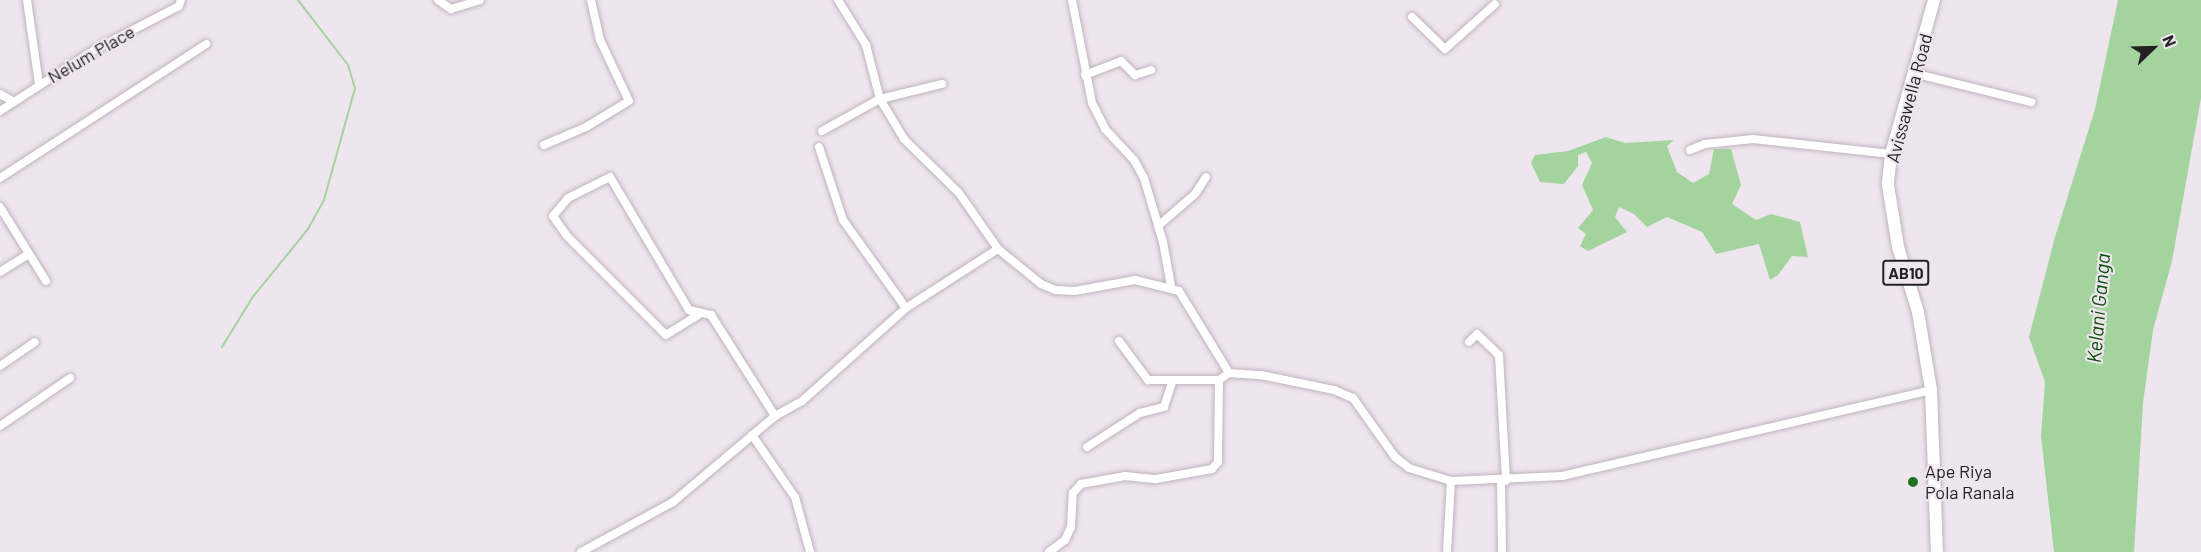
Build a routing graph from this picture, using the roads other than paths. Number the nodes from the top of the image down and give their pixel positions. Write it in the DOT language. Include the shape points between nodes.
graph roads {
  1 [pos="27,0"];
  2 [pos="181,0"];
  3 [pos="438,0"];
  4 [pos="480,0"];
  5 [pos="591,0"];
  6 [pos="838,0"];
  7 [pos="1072,0"];
  8 [pos="1934,0"];
  9 [pos="1495,1"];
  10 [pos="462,3"];
  11 [pos="1412,17"];
  12 [pos="206,44"];
  13 [pos="1151,70"];
  14 [pos="1913,73"];
  15 [pos="1085,75"];
  16 [pos="39,84"];
  17 [pos="942,84"];
  18 [pos="0,94"];
  19 [pos="880,99"];
  20 [pos="14,102"];
  21 [pos="2031,102"];
  22 [pos="0,111"];
  23 [pos="822,131"];
  24 [pos="544,145"];
  25 [pos="819,147"];
  26 [pos="1690,150"];
  27 [pos="1891,154"];
  28 [pos="1206,177"];
  29 [pos="0,178"];
  30 [pos="0,207"];
  31 [pos="1158,226"];
  32 [pos="998,249"];
  33 [pos="29,254"];
  34 [pos="0,272"];
  35 [pos="46,281"];
  36 [pos="1171,286"];
  37 [pos="906,308"];
  38 [pos="698,315"];
  39 [pos="1119,341"];
  40 [pos="35,342"];
  41 [pos="1469,342"];
  42 [pos="0,366"];
  43 [pos="1229,373"];
  44 [pos="70,378"];
  45 [pos="1219,380"];
  46 [pos="1172,382"];
  47 [pos="1931,390"];
  48 [pos="775,416"];
  49 [pos="0,426"];
  50 [pos="752,435"];
  51 [pos="1087,447"];
  52 [pos="1451,481"];
  53 [pos="1503,481"];
  54 [pos="593,549"];
  55 [pos="581,552"];
  56 [pos="810,552"];
  57 [pos="1049,552"];
  58 [pos="1447,552"];
  59 [pos="1502,552"];
  60 [pos="1937,552"];
  1 -- 16 [label="street"];
  2 -- 16 [label="street, Nelum Place" via="179,6"];
  3 -- 10 [label="street" via="451,9"];
  4 -- 10 [label="street"];
  5 -- 24 [label="street" via="600,40 629,101"];
  6 -- 19 [label="street" via="866,45"];
  7 -- 15 [label="street"];
  8 -- 14 [label="main road, Avissawella Road / AB10"];
  9 -- 11 [label="street" via="1445,49"];
  12 -- 29 [label="street"];
  13 -- 15 [label="street" via="1136,75 1121,61"];
  14 -- 21 [label="street"];
  14 -- 27 [label="main road, Avissawella Road / AB10"];
  15 -- 31 [label="street" via="1096,114 1144,178"];
  16 -- 20 [label="street, Nelum Place"];
  17 -- 19 [label="street"];
  18 -- 20 [label="street"];
  19 -- 23 [label="street"];
  19 -- 32 [label="street" via="904,140 959,193"];
  20 -- 22 [label="street, Nelum Place"];
  25 -- 37 [label="street" via="843,220"];
  26 -- 27 [label="street" via="1705,144 1753,139"];
  27 -- 47 [label="main road, Avissawella Road / AB10" via="1889,206 1918,312"];
  28 -- 31 [label="street" via="1189,200"];
  30 -- 33 [label="street"];
  31 -- 36 [label="street"];
  32 -- 36 [label="street" via="1041,284 1055,290 1087,290 1135,280"];
  32 -- 37 [label="street"];
  33 -- 34 [label="street"];
  33 -- 35 [label="street"];
  36 -- 43 [label="street" via="1190,303"];
  37 -- 48 [label="street" via="802,401"];
  38 -- 38 [label="street" via="688,310 610,177 568,198 553,216 567,236 666,335"];
  38 -- 48 [label="street" via="711,315"];
  39 -- 46 [label="street" via="1148,380"];
  40 -- 42 [label="street"];
  41 -- 53 [label="street" via="1477,334 1499,355"];
  43 -- 45 [label="street"];
  43 -- 52 [label="street" via="1261,375 1334,390 1353,398 1395,457 1409,468"];
  44 -- 49 [label="street"];
  45 -- 46 [label="street"];
  45 -- 57 [label="street" via="1218,462 1212,469 1156,479 1125,476 1081,484 1073,493 1071,527 1065,540"];
  46 -- 51 [label="street" via="1164,407 1140,413"];
  47 -- 53 [label="street" via="1609,467"];
  47 -- 60 [label="main road, Avissawella Road / AB10"];
  48 -- 50 [label="street"];
  50 -- 54 [label="street" via="672,502"];
  50 -- 56 [label="street" via="795,497"];
  52 -- 53 [label="street"];
  52 -- 58 [label="street"];
  53 -- 59 [label="street"];
  54 -- 55 [label="street"];
}
